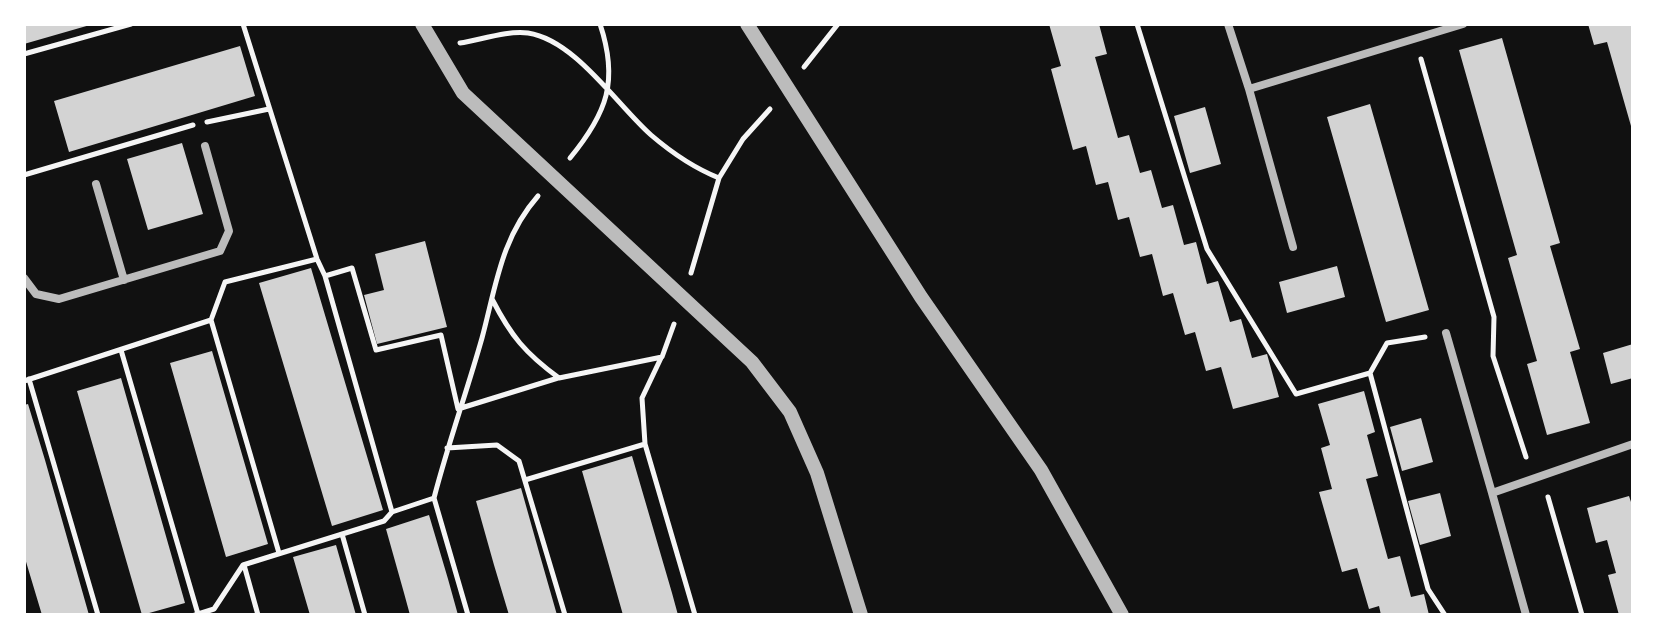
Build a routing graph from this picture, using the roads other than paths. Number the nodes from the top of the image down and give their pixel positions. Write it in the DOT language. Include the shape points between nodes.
graph roads {
  1 [pos="422,24"];
  2 [pos="747,24"];
  3 [pos="1228,24"];
  4 [pos="1463,24"];
  5 [pos="1249,89"];
  6 [pos="205,146"];
  7 [pos="96,184"];
  8 [pos="1293,247"];
  9 [pos="24,278"];
  10 [pos="124,280"];
  11 [pos="1446,333"];
  12 [pos="1633,444"];
  13 [pos="1492,493"];
  14 [pos="861,615"];
  15 [pos="1122,615"];
  16 [pos="1526,615"];
  1 -- 14 [label="street" via="463,93 752,362 790,412 817,473"];
  2 -- 15 [label="street" via="921,297 1041,470"];
  3 -- 5 [label="street"];
  4 -- 5 [label="street"];
  5 -- 8 [label="street"];
  6 -- 10 [label="street" via="229,231 220,251"];
  7 -- 10 [label="street"];
  9 -- 10 [label="street" via="36,294 59,299"];
  11 -- 13 [label="street"];
  12 -- 13 [label="street"];
  13 -- 16 [label="street"];
}
